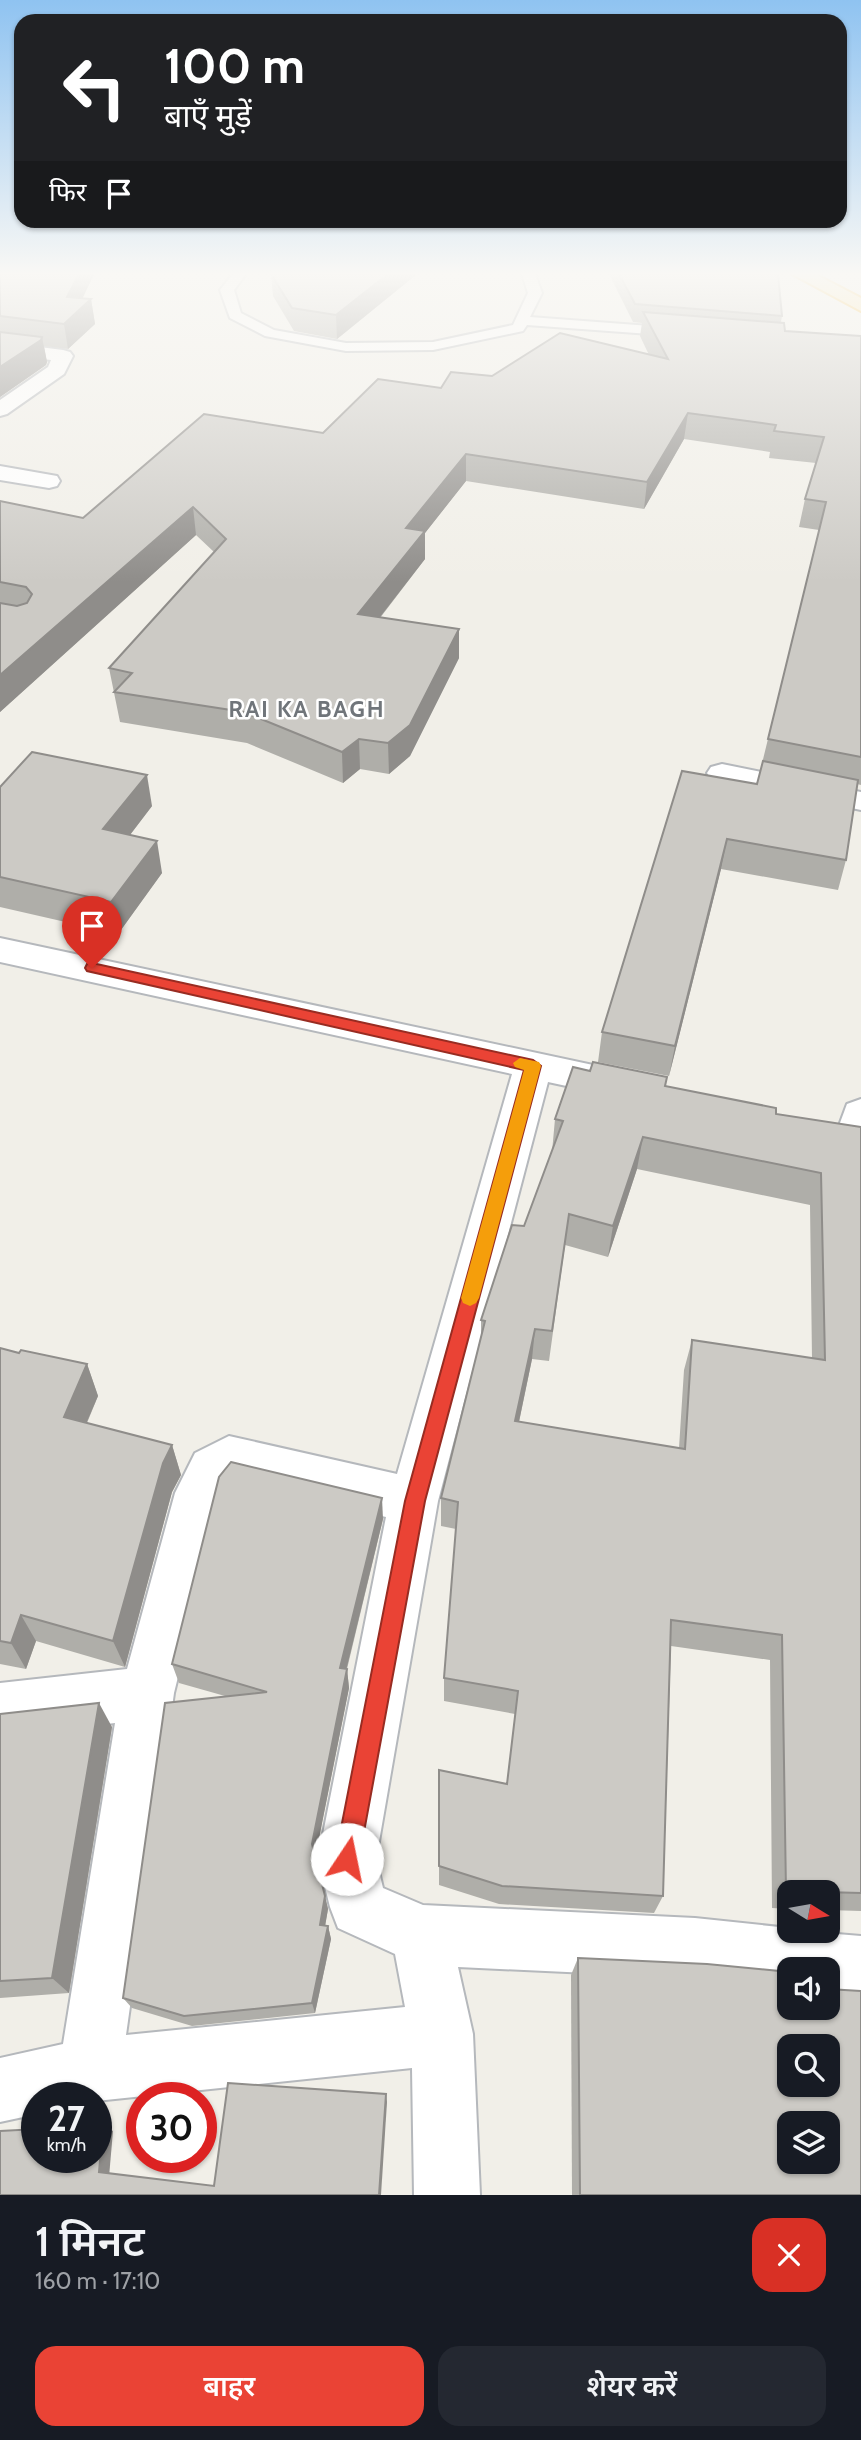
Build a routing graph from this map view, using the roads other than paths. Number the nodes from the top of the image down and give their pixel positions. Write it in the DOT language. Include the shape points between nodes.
graph roads {
  1 [pos="48,376"];
  2 [pos="0,410"];
  3 [pos="0,473"];
  4 [pos="49,481"];
  5 [pos="722,773"];
  6 [pos="861,801"];
  7 [pos="0,950"];
  8 [pos="533,1066"];
  9 [pos="655,1091"];
  10 [pos="415,1501"];
  11 [pos="147,1693"];
  12 [pos="0,1710"];
  13 [pos="421,1935"];
  14 [pos="861,1966"];
  15 [pos="442,2034"];
  16 [pos="90,2070"];
  17 [pos="0,2090"];
  18 [pos="447,2195"];
  1 -- 2 [label="street"];
  3 -- 4 [label="street"];
  5 -- 6 [label="street"];
  7 -- 8 [label="street"];
  8 -- 9 [label="street"];
  8 -- 10 [label="street"];
  10 -- 11 [label="street" via="229,1458 212,1469 199,1493"];
  10 -- 13 [label="street" via="347,1859 359,1907"];
  11 -- 12 [label="street"];
  11 -- 16 [label="street"];
  13 -- 14 [label="street" via="695,1948"];
  13 -- 15 [label="street"];
  15 -- 16 [label="street"];
  15 -- 18 [label="street"];
  16 -- 17 [label="street"];
}
